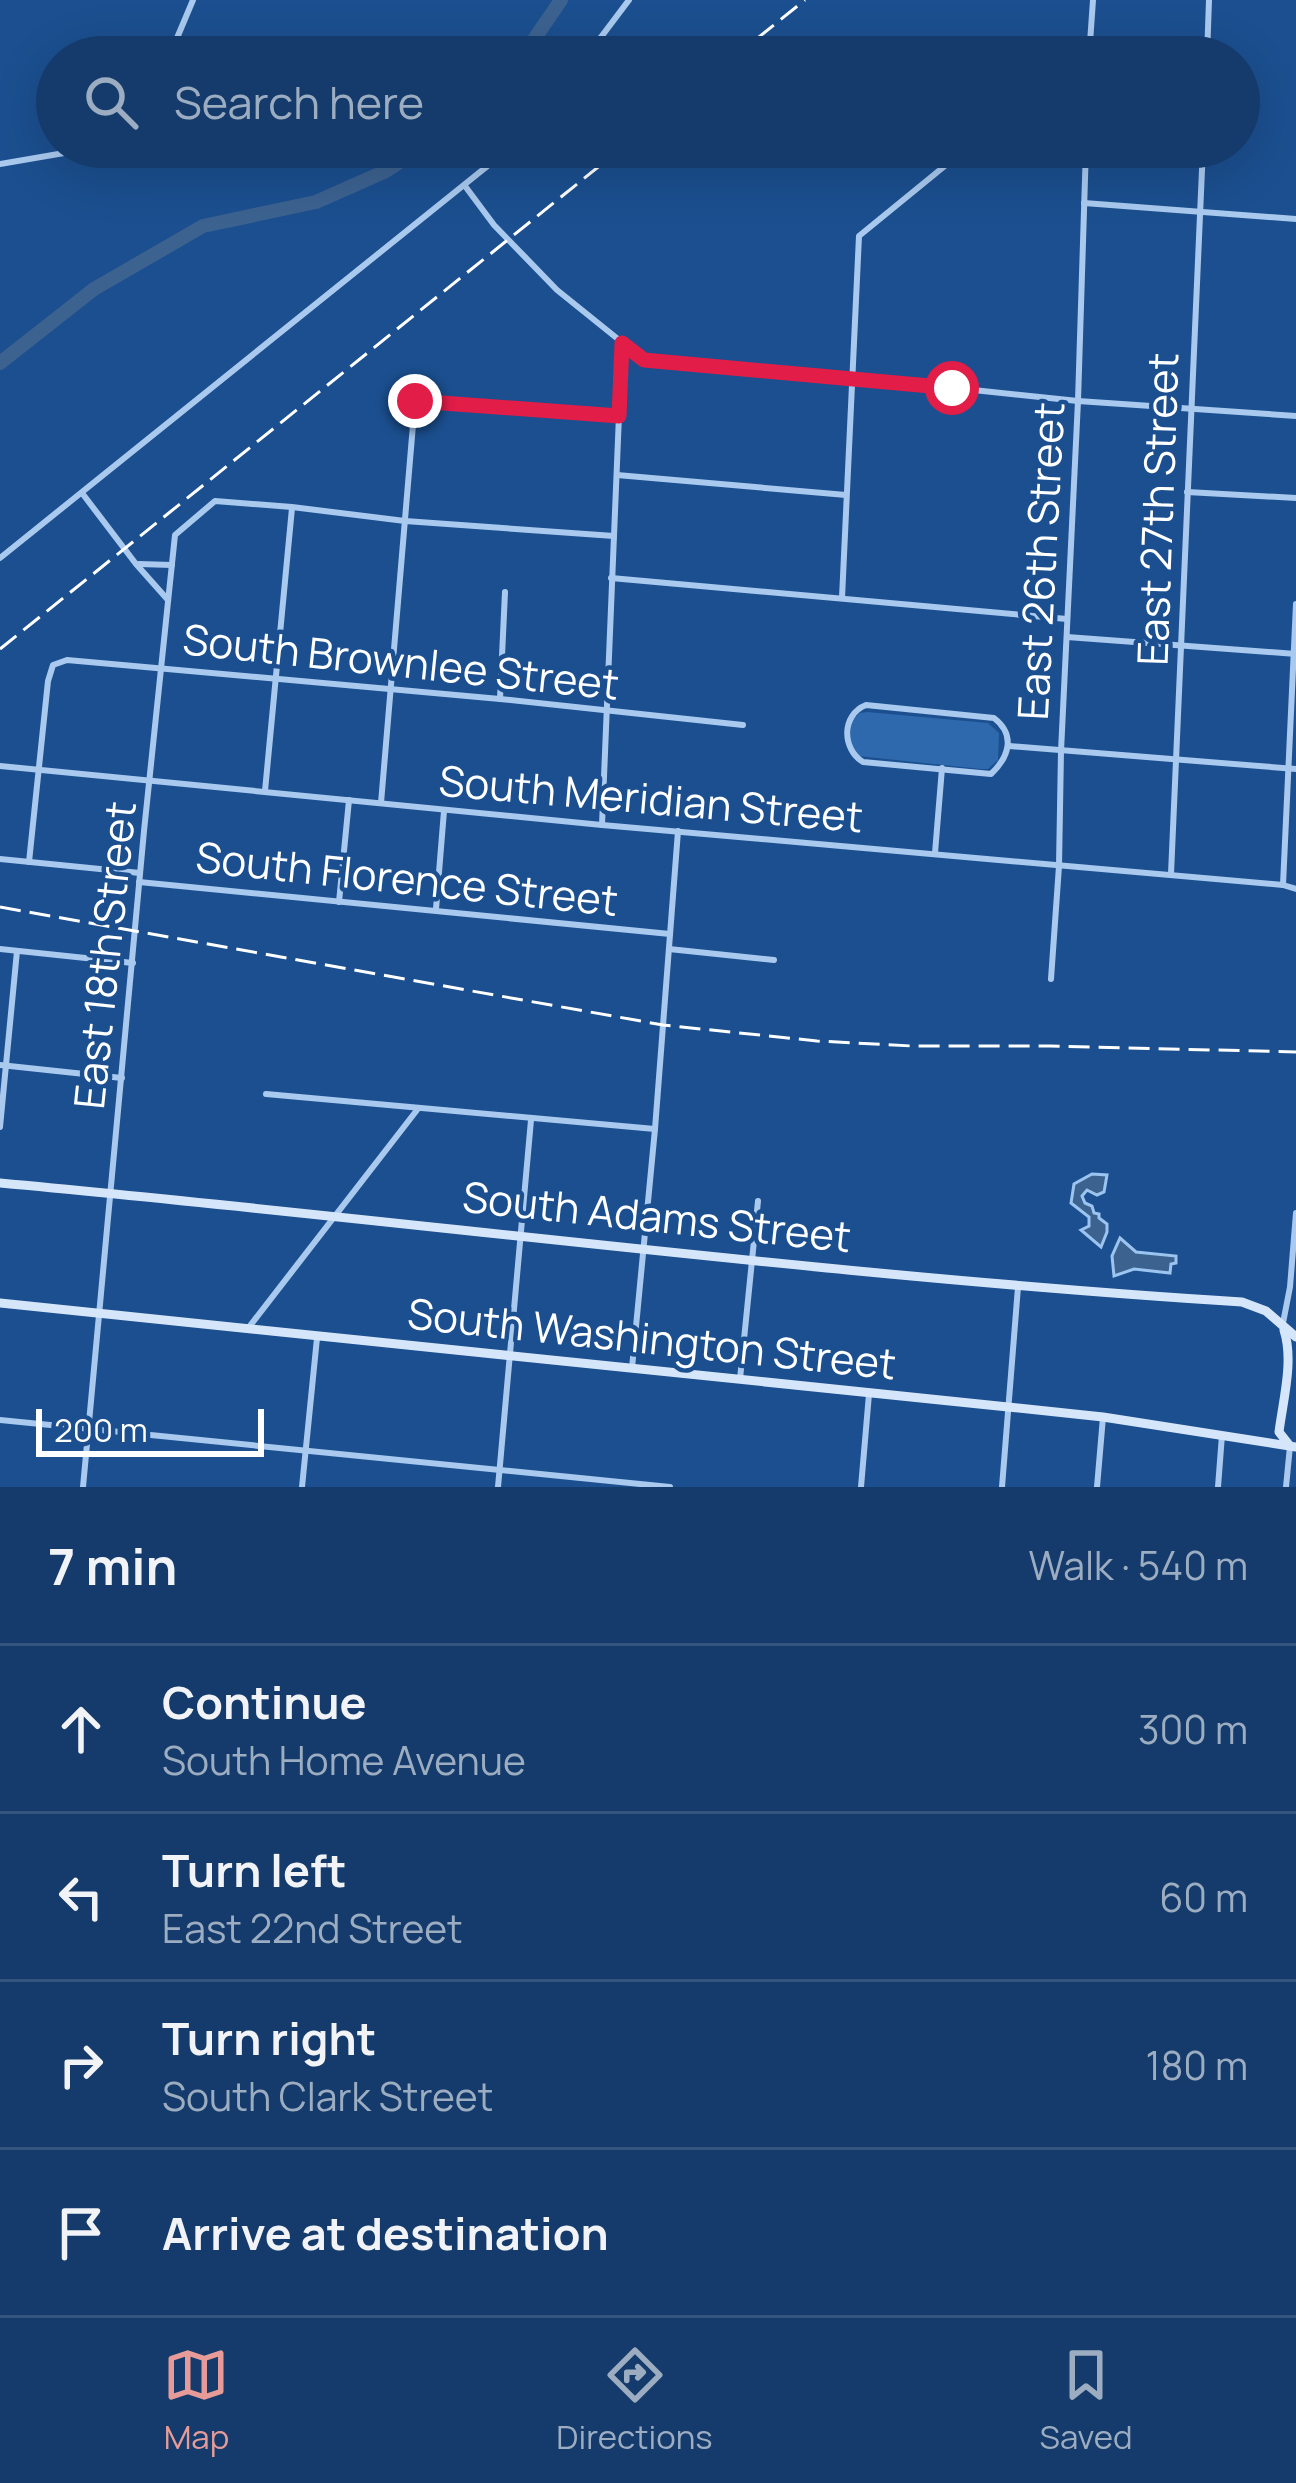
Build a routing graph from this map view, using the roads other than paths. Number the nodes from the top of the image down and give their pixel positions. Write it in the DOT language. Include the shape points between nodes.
graph roads {
  1 [pos="193,0"];
  2 [pos="629,0"];
  3 [pos="1093,0"];
  4 [pos="1209,0"];
  5 [pos="178,36"];
  6 [pos="602,36"];
  7 [pos="1090,36"];
  8 [pos="1208,36"];
  9 [pos="36,158"];
  10 [pos="0,164"];
  11 [pos="486,168"];
  12 [pos="942,168"];
  13 [pos="1085,168"];
  14 [pos="1202,168"];
  15 [pos="465,185"];
  16 [pos="1084,203"];
  17 [pos="1200,210"];
  18 [pos="1296,219"];
  19 [pos="622,343"];
  20 [pos="851,377"];
  21 [pos="1078,401"];
  22 [pos="1192,407"];
  23 [pos="619,416"];
  24 [pos="1296,416"];
  25 [pos="617,476"];
  26 [pos="1187,492"];
  27 [pos="82,493"];
  28 [pos="847,495"];
  29 [pos="1296,498"];
  30 [pos="292,507"];
  31 [pos="405,520"];
  32 [pos="614,536"];
  33 [pos="0,558"];
  34 [pos="136,564"];
  35 [pos="172,565"];
  36 [pos="611,578"];
  37 [pos="505,592"];
  38 [pos="842,598"];
  39 [pos="168,600"];
  40 [pos="1296,604"];
  41 [pos="1067,619"];
  42 [pos="1067,637"];
  43 [pos="1182,647"];
  44 [pos="1295,654"];
  45 [pos="162,668"];
  46 [pos="275,678"];
  47 [pos="392,690"];
  48 [pos="500,699"];
  49 [pos="606,711"];
  50 [pos="743,725"];
  51 [pos="1009,746"];
  52 [pos="1061,751"];
  53 [pos="1176,758"];
  54 [pos="0,766"];
  55 [pos="942,768"];
  56 [pos="1292,769"];
  57 [pos="39,770"];
  58 [pos="151,782"];
  59 [pos="265,791"];
  60 [pos="349,800"];
  61 [pos="381,803"];
  62 [pos="444,810"];
  63 [pos="602,825"];
  64 [pos="678,831"];
  65 [pos="935,853"];
  66 [pos="0,860"];
  67 [pos="29,862"];
  68 [pos="1058,866"];
  69 [pos="1171,874"];
  70 [pos="139,878"];
  71 [pos="1283,885"];
  72 [pos="1296,889"];
  73 [pos="338,902"];
  74 [pos="436,909"];
  75 [pos="670,934"];
  76 [pos="669,949"];
  77 [pos="0,950"];
  78 [pos="17,951"];
  79 [pos="774,960"];
  80 [pos="133,963"];
  81 [pos="1051,979"];
  82 [pos="3,1065"];
  83 [pos="122,1078"];
  84 [pos="266,1094"];
  85 [pos="418,1108"];
  86 [pos="531,1120"];
  87 [pos="0,1126"];
  88 [pos="655,1129"];
  89 [pos="0,1184"];
  90 [pos="111,1193"];
  91 [pos="758,1201"];
  92 [pos="1296,1213"];
  93 [pos="335,1215"];
  94 [pos="1295,1226"];
  95 [pos="521,1236"];
  96 [pos="644,1248"];
  97 [pos="752,1259"];
  98 [pos="1018,1287"];
  99 [pos="0,1303"];
  100 [pos="99,1315"];
  101 [pos="1282,1326"];
  102 [pos="247,1330"];
  103 [pos="1296,1337"];
  104 [pos="317,1338"];
  105 [pos="510,1357"];
  106 [pos="632,1368"];
  107 [pos="740,1379"];
  108 [pos="869,1394"];
  109 [pos="1007,1407"];
  110 [pos="1103,1417"];
  111 [pos="0,1420"];
  112 [pos="88,1429"];
  113 [pos="1279,1432"];
  114 [pos="1222,1436"];
  115 [pos="1262,1442"];
  116 [pos="1293,1446"];
  117 [pos="306,1452"];
  118 [pos="500,1470"];
  119 [pos="613,1484"];
  120 [pos="83,1487"];
  121 [pos="302,1487"];
  122 [pos="498,1487"];
  123 [pos="670,1487"];
  124 [pos="861,1487"];
  125 [pos="1002,1487"];
  126 [pos="1096,1487"];
  127 [pos="1218,1487"];
  128 [pos="1286,1487"];
  1 -- 5 [label="street"];
  2 -- 6 [label="street"];
  3 -- 7 [label="street"];
  4 -- 8 [label="street"];
  9 -- 10 [label="street"];
  11 -- 15 [label="street"];
  12 -- 20 [label="street" via="859,236"];
  13 -- 16 [label="street, East 26th Street"];
  14 -- 17 [label="street, East 27th Street"];
  15 -- 19 [label="street" via="556,290"];
  15 -- 27 [label="street"];
  16 -- 17 [label="street"];
  16 -- 21 [label="street, East 26th Street"];
  17 -- 18 [label="street"];
  17 -- 22 [label="street, East 27th Street"];
  19 -- 20 [label="street" via="644,360"];
  19 -- 23 [label="street"];
  20 -- 21 [label="street"];
  20 -- 28 [label="street"];
  21 -- 22 [label="street"];
  21 -- 41 [label="street, East 26th Street"];
  22 -- 24 [label="street"];
  22 -- 26 [label="street, East 27th Street"];
  23 -- 25 [label="street"];
  23 -- 31 [label="street" via="415,401"];
  25 -- 28 [label="street"];
  25 -- 32 [label="street"];
  26 -- 29 [label="street"];
  26 -- 43 [label="street, East 27th Street"];
  27 -- 33 [label="street"];
  27 -- 34 [label="street"];
  28 -- 38 [label="street"];
  30 -- 31 [label="street"];
  30 -- 35 [label="street" via="214,502 175,535"];
  30 -- 46 [label="street"];
  31 -- 32 [label="street"];
  31 -- 47 [label="street"];
  32 -- 36 [label="street"];
  34 -- 35 [label="street"];
  34 -- 39 [label="street"];
  35 -- 39 [label="street, East 18th Street"];
  36 -- 38 [label="street"];
  36 -- 49 [label="street"];
  37 -- 48 [label="street"];
  38 -- 41 [label="street"];
  39 -- 45 [label="street, East 18th Street"];
  40 -- 44 [label="street"];
  41 -- 42 [label="street, East 26th Street"];
  42 -- 43 [label="street"];
  42 -- 52 [label="street, East 26th Street"];
  43 -- 44 [label="street"];
  43 -- 53 [label="street, East 27th Street"];
  44 -- 56 [label="street"];
  45 -- 46 [label="street, South Brownlee Street"];
  45 -- 57 [label="street, South Brownlee Street" via="53,664"];
  45 -- 58 [label="street, East 18th Street"];
  46 -- 47 [label="street, South Brownlee Street"];
  46 -- 59 [label="street"];
  47 -- 48 [label="street, South Brownlee Street"];
  47 -- 61 [label="street"];
  48 -- 49 [label="street, South Brownlee Street"];
  49 -- 50 [label="street, South Brownlee Street"];
  49 -- 63 [label="street"];
  51 -- 52 [label="street"];
  51 -- 55 [label="street" via="991,774"];
  51 -- 55 [label="street" via="994,718 866,704 849,720 848,744 863,762"];
  52 -- 53 [label="street"];
  52 -- 68 [label="street, East 26th Street"];
  53 -- 56 [label="street"];
  53 -- 69 [label="street, East 27th Street"];
  54 -- 57 [label="street, South Meridian Street"];
  55 -- 65 [label="street"];
  56 -- 71 [label="street"];
  57 -- 58 [label="street, South Meridian Street"];
  57 -- 67 [label="street"];
  58 -- 59 [label="street, South Meridian Street"];
  58 -- 70 [label="street, East 18th Street"];
  59 -- 60 [label="street, South Meridian Street"];
  60 -- 61 [label="street, South Meridian Street"];
  60 -- 73 [label="street"];
  61 -- 62 [label="street, South Meridian Street"];
  62 -- 63 [label="street, South Meridian Street"];
  62 -- 74 [label="street"];
  63 -- 64 [label="street, South Meridian Street"];
  64 -- 65 [label="street, South Meridian Street"];
  64 -- 75 [label="street"];
  65 -- 68 [label="street, South Meridian Street"];
  66 -- 67 [label="street, South Florence Street"];
  67 -- 70 [label="street, South Florence Street"];
  68 -- 69 [label="street, South Meridian Street"];
  68 -- 81 [label="street, East 26th Street"];
  69 -- 71 [label="street, South Meridian Street"];
  70 -- 73 [label="street, South Florence Street"];
  70 -- 80 [label="street, East 18th Street"];
  71 -- 72 [label="street, South Meridian Street"];
  73 -- 74 [label="street, South Florence Street"];
  74 -- 75 [label="street, South Florence Street"];
  75 -- 76 [label="street"];
  76 -- 79 [label="street, South Florence Street"];
  76 -- 88 [label="street"];
  77 -- 78 [label="street"];
  78 -- 80 [label="street"];
  78 -- 82 [label="street"];
  80 -- 83 [label="street, East 18th Street"];
  82 -- 83 [label="street"];
  82 -- 87 [label="street"];
  83 -- 90 [label="street, East 18th Street"];
  84 -- 85 [label="street"];
  85 -- 86 [label="street"];
  85 -- 93 [label="street"];
  86 -- 88 [label="street"];
  86 -- 95 [label="street"];
  88 -- 96 [label="street"];
  89 -- 90 [label="main road, South Adams Street"];
  90 -- 93 [label="main road, South Adams Street"];
  90 -- 100 [label="street, East 18th Street"];
  91 -- 97 [label="street"];
  92 -- 94 [label="street"];
  93 -- 95 [label="main road, South Adams Street"];
  93 -- 102 [label="street"];
  94 -- 101 [label="street"];
  95 -- 96 [label="main road, South Adams Street"];
  95 -- 105 [label="street"];
  96 -- 97 [label="main road, South Adams Street"];
  96 -- 106 [label="street"];
  97 -- 98 [label="main road, South Adams Street"];
  97 -- 107 [label="street"];
  98 -- 101 [label="main road, South Adams Street" via="1242,1302"];
  98 -- 109 [label="street"];
  99 -- 100 [label="main road, South Washington Street"];
  100 -- 102 [label="main road, South Washington Street"];
  100 -- 112 [label="street, East 18th Street"];
  101 -- 103 [label="main road, South Adams Street"];
  101 -- 113 [label="main road" via="1288,1343"];
  102 -- 104 [label="main road, South Washington Street"];
  104 -- 105 [label="main road, South Washington Street"];
  104 -- 117 [label="street"];
  105 -- 106 [label="main road, South Washington Street"];
  105 -- 118 [label="street"];
  106 -- 107 [label="main road, South Washington Street"];
  107 -- 108 [label="main road, South Washington Street"];
  108 -- 109 [label="main road, South Washington Street"];
  108 -- 124 [label="street"];
  109 -- 110 [label="main road, South Washington Street"];
  109 -- 125 [label="street"];
  110 -- 114 [label="main road, South Washington Street"];
  110 -- 126 [label="street"];
  111 -- 112 [label="street"];
  112 -- 117 [label="street"];
  112 -- 120 [label="street, East 18th Street"];
  113 -- 115 [label="main road"];
  113 -- 116 [label="main road"];
  114 -- 115 [label="main road, South Washington Street"];
  114 -- 127 [label="street"];
  115 -- 116 [label="main road, South Washington Street"];
  116 -- 128 [label="street"];
  117 -- 118 [label="street"];
  117 -- 121 [label="street"];
  118 -- 119 [label="street"];
  118 -- 122 [label="street"];
  119 -- 123 [label="street"];
}
